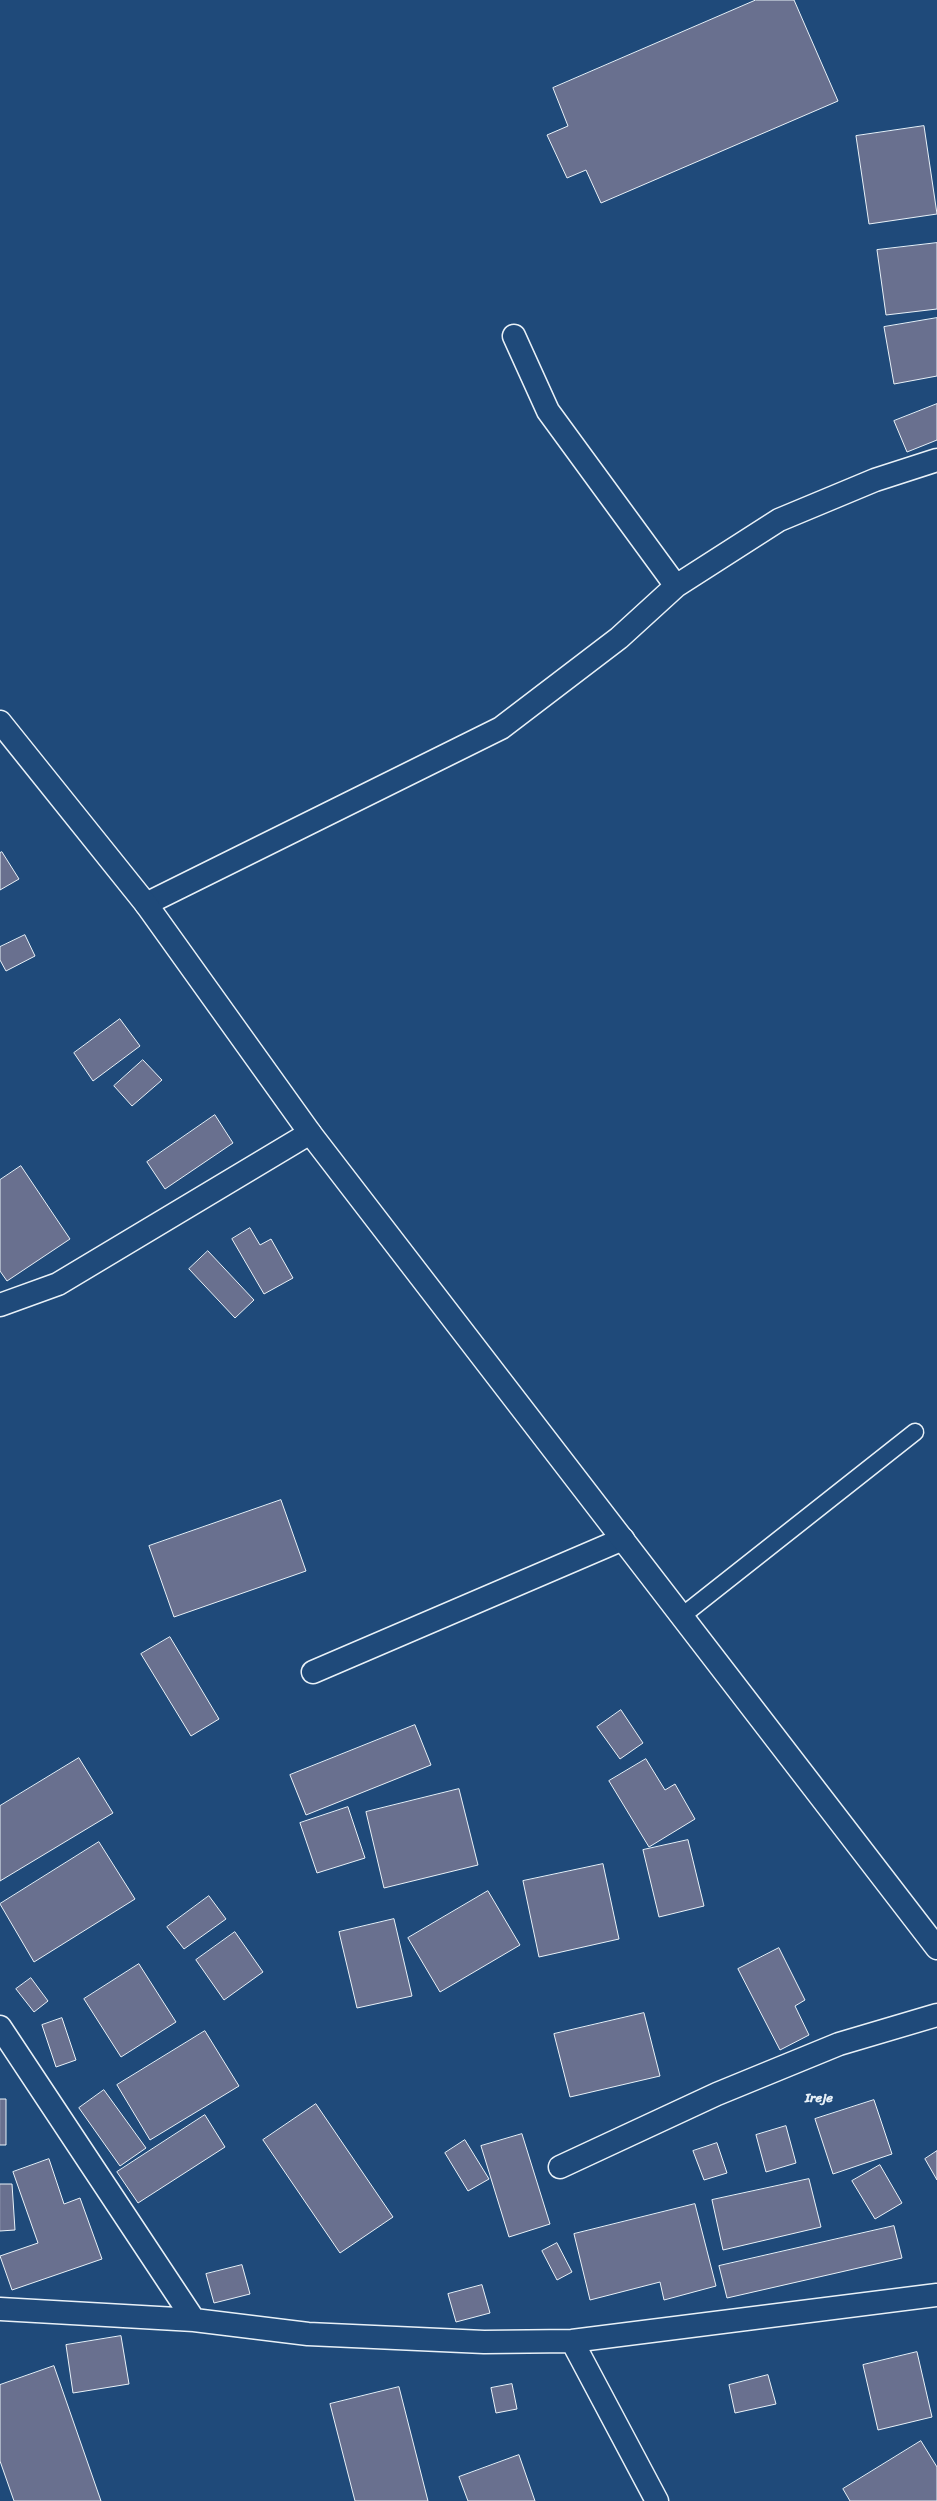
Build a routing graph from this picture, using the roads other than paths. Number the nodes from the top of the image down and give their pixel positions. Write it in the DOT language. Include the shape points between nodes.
graph roads {
  1 [pos="514,336"];
  2 [pos="937,460"];
  3 [pos="676,586"];
  4 [pos="0,722"];
  5 [pos="146,904"];
  6 [pos="310,1133"];
  7 [pos="0,1305"];
  8 [pos="915,1432"];
  9 [pos="623,1539"];
  10 [pos="682,1616"];
  11 [pos="314,1672"];
  12 [pos="937,1948"];
  13 [pos="937,2015"];
  14 [pos="0,2027"];
  15 [pos="560,2167"];
  16 [pos="937,2295"];
  17 [pos="0,2309"];
  18 [pos="194,2320"];
  19 [pos="572,2341"];
  20 [pos="657,2501"];
  1 -- 3 [label="street" via="548,411"];
  2 -- 3 [label="street" via="876,480 779,520"];
  3 -- 5 [label="street" via="619,638 501,728"];
  4 -- 5 [label="street"];
  5 -- 6 [label="street"];
  6 -- 7 [label="street" via="58,1284"];
  6 -- 9 [label="street"];
  8 -- 10 [label="lane"];
  9 -- 10 [label="street"];
  9 -- 11 [label="street"];
  10 -- 12 [label="street"];
  13 -- 15 [label="street" via="839,2044 717,2094"];
  14 -- 18 [label="street"];
  16 -- 19 [label="street"];
  17 -- 18 [label="street"];
  18 -- 19 [label="street" via="308,2334 484,2342"];
  19 -- 20 [label="street"];
}
